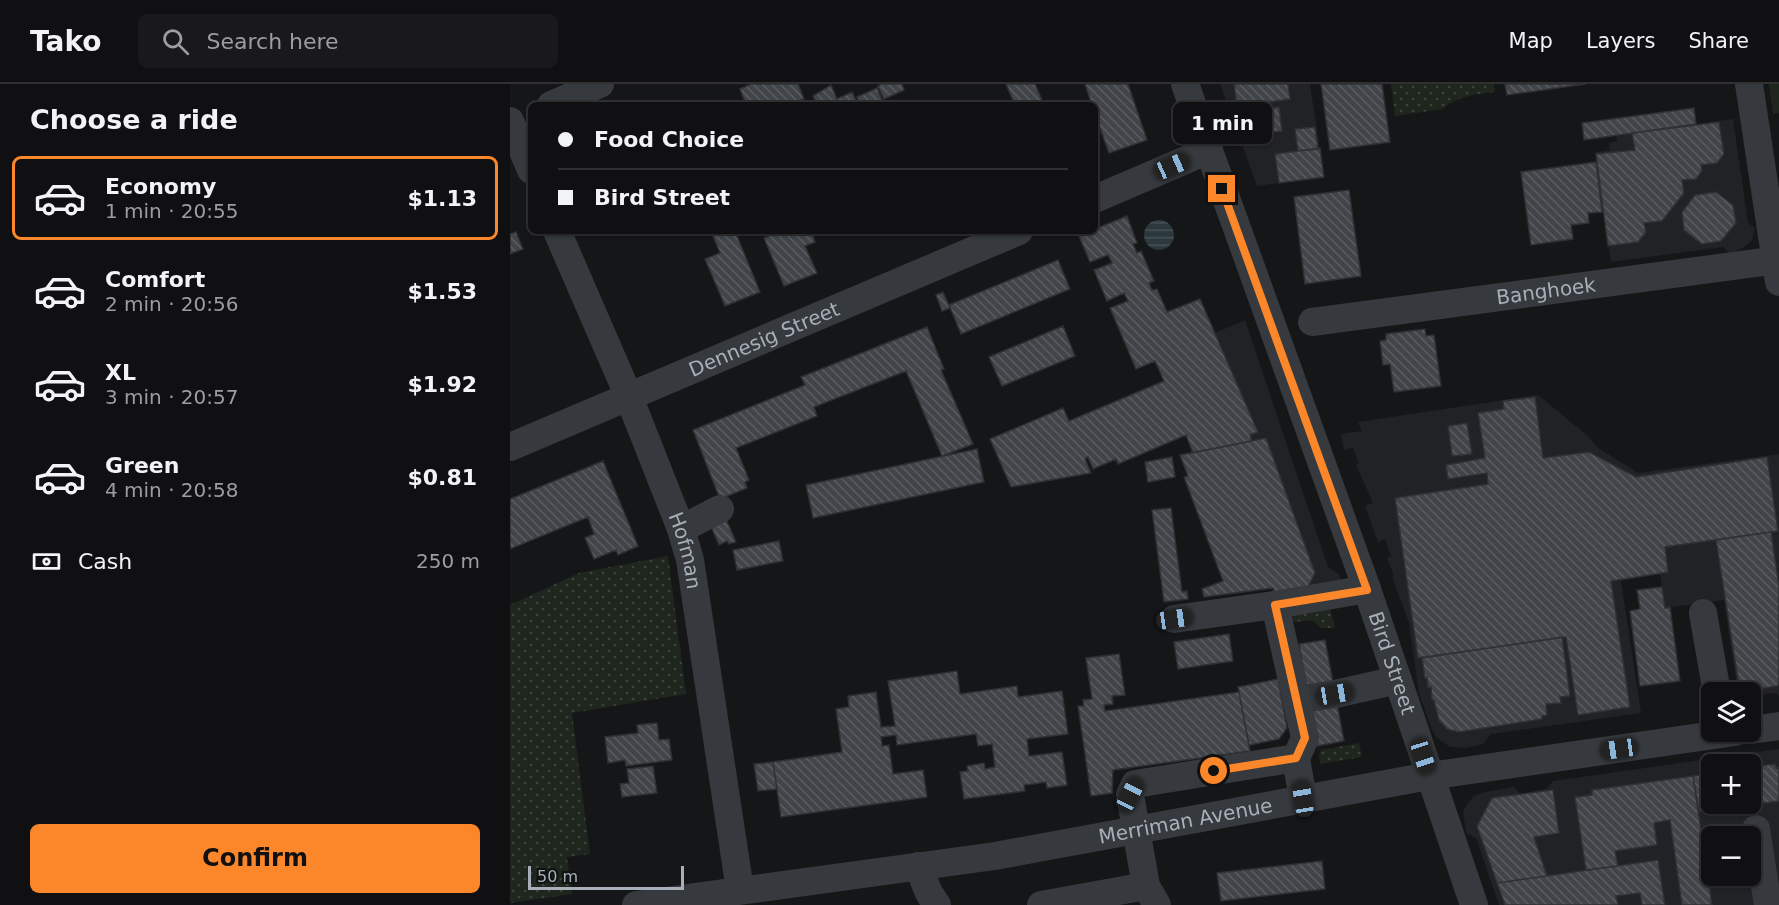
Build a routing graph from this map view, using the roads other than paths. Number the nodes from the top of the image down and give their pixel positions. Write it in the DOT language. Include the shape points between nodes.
graph roads {
  1 [pos="600,84"];
  2 [pos="1185,84"];
  3 [pos="1749,84"];
  4 [pos="558,102"];
  5 [pos="528,114"];
  6 [pos="510,122"];
  7 [pos="1209,150"];
  8 [pos="528,163"];
  9 [pos="1098,198"];
  10 [pos="558,234"];
  11 [pos="1012,234"];
  12 [pos="1778,267"];
  13 [pos="1312,322"];
  14 [pos="629,398"];
  15 [pos="510,447"];
  16 [pos="720,509"];
  17 [pos="681,529"];
  18 [pos="1367,590"];
  19 [pos="1275,605"];
  20 [pos="1702,613"];
  21 [pos="1174,619"];
  22 [pos="1398,680"];
  23 [pos="1714,682"];
  24 [pos="1313,697"];
  25 [pos="1779,726"];
  26 [pos="1761,728"];
  27 [pos="1701,737"];
  28 [pos="1296,758"];
  29 [pos="1429,776"];
  30 [pos="1303,799"];
  31 [pos="1136,830"];
  32 [pos="1761,861"];
  33 [pos="918,866"];
  34 [pos="740,890"];
  35 [pos="1152,896"];
  36 [pos="636,905"];
  37 [pos="937,905"];
  38 [pos="1041,905"];
  39 [pos="1474,905"];
  40 [pos="1768,905"];
  1 -- 4 [label="street"];
  2 -- 7 [label="street, Bird Street"];
  3 -- 12 [label="street"];
  5 -- 6 [label="street"];
  6 -- 8 [label="street"];
  7 -- 9 [label="street"];
  7 -- 18 [label="street, Bird Street"];
  10 -- 14 [label="street, Hofman"];
  11 -- 14 [label="street, Dennesig Street"];
  12 -- 13 [label="street, Banghoek"];
  14 -- 15 [label="street, Dennesig Street"];
  14 -- 17 [label="street, Hofman"];
  16 -- 17 [label="street"];
  17 -- 34 [label="street, Hofman" via="696,591"];
  18 -- 19 [label="street"];
  18 -- 22 [label="street, Bird Street"];
  19 -- 21 [label="street"];
  19 -- 24 [label="street"];
  20 -- 23 [label="street"];
  22 -- 24 [label="street"];
  22 -- 29 [label="street, Bird Street"];
  24 -- 28 [label="street" via="1305,738"];
  25 -- 26 [label="street, Merriman Avenue"];
  27 -- 29 [label="street, Merriman Avenue"];
  28 -- 30 [label="street"];
  28 -- 31 [label="street" via="1135,784 1130,795"];
  29 -- 30 [label="street, Merriman Avenue"];
  29 -- 39 [label="street, Bird Street"];
  30 -- 31 [label="street, Merriman Avenue"];
  31 -- 33 [label="street, Merriman Avenue"];
  31 -- 35 [label="street"];
  32 -- 40 [label="street"];
  33 -- 34 [label="street, Merriman Avenue"];
  33 -- 37 [label="street"];
  34 -- 36 [label="street, Merriman Avenue"];
  35 -- 38 [label="street"];
}
